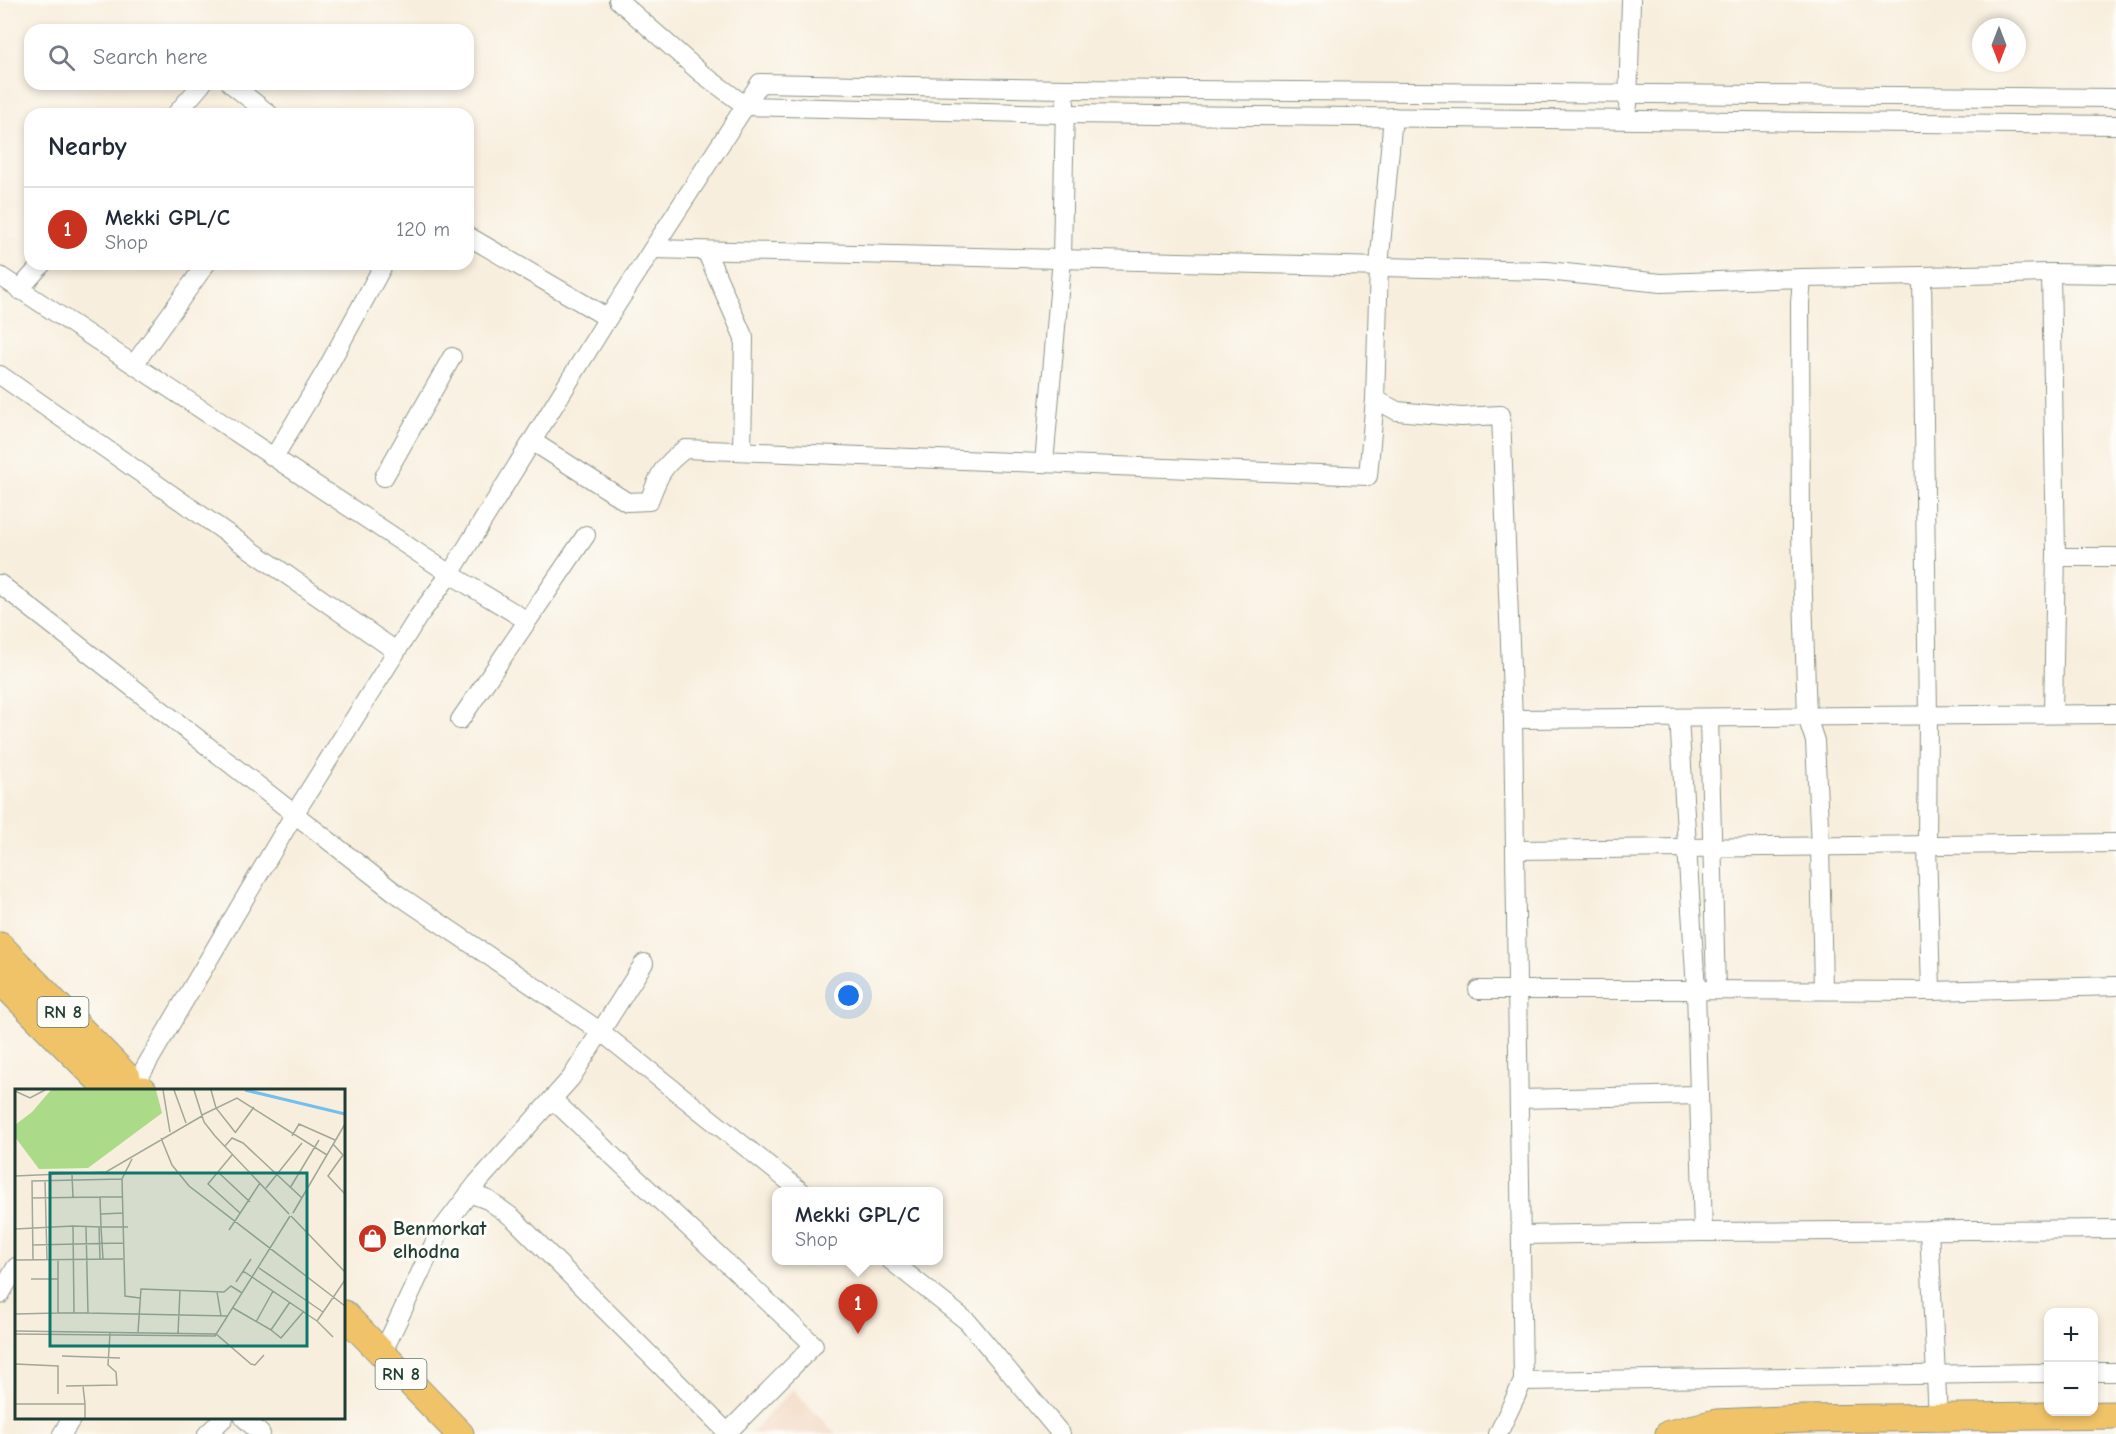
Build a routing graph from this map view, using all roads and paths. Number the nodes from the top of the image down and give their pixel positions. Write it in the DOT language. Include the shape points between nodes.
graph roads {
  1 [pos="618,0"];
  2 [pos="1631,0"];
  3 [pos="1066,89"];
  4 [pos="197,90"];
  5 [pos="239,90"];
  6 [pos="1628,95"];
  7 [pos="2116,98"];
  8 [pos="746,106"];
  9 [pos="181,108"];
  10 [pos="261,108"];
  11 [pos="1063,114"];
  12 [pos="1393,117"];
  13 [pos="1627,120"];
  14 [pos="2116,125"];
  15 [pos="474,240"];
  16 [pos="652,249"];
  17 [pos="706,251"];
  18 [pos="1062,259"];
  19 [pos="1379,266"];
  20 [pos="37,270"];
  21 [pos="202,270"];
  22 [pos="381,270"];
  23 [pos="2051,273"];
  24 [pos="2116,274"];
  25 [pos="0,276"];
  26 [pos="1922,276"];
  27 [pos="1802,278"];
  28 [pos="19,290"];
  29 [pos="608,318"];
  30 [pos="452,357"];
  31 [pos="135,363"];
  32 [pos="0,375"];
  33 [pos="1375,399"];
  34 [pos="532,441"];
  35 [pos="742,451"];
  36 [pos="274,457"];
  37 [pos="1044,463"];
  38 [pos="384,477"];
  39 [pos="586,535"];
  40 [pos="2056,557"];
  41 [pos="2116,557"];
  42 [pos="450,573"];
  43 [pos="0,584"];
  44 [pos="526,620"];
  45 [pos="396,651"];
  46 [pos="2053,713"];
  47 [pos="2116,714"];
  48 [pos="1928,716"];
  49 [pos="1807,717"];
  50 [pos="1680,718"];
  51 [pos="1709,718"];
  52 [pos="1513,719"];
  53 [pos="460,720"];
  54 [pos="295,813"];
  55 [pos="2116,843"];
  56 [pos="1928,845"];
  57 [pos="1820,846"];
  58 [pos="1712,847"];
  59 [pos="1687,848"];
  60 [pos="1515,850"];
  61 [pos="0,946"];
  62 [pos="644,963"];
  63 [pos="0,980"];
  64 [pos="2116,986"];
  65 [pos="1823,989"];
  66 [pos="1478,990"];
  67 [pos="1517,990"];
  68 [pos="1696,990"];
  69 [pos="1716,990"];
  70 [pos="1931,991"];
  71 [pos="600,1031"];
  72 [pos="131,1087"];
  73 [pos="1699,1095"];
  74 [pos="552,1099"];
  75 [pos="1519,1099"];
  76 [pos="797,1187"];
  77 [pos="469,1193"];
  78 [pos="2116,1229"];
  79 [pos="1929,1230"];
  80 [pos="1703,1232"];
  81 [pos="1521,1235"];
  82 [pos="896,1265"];
  83 [pos="15,1268"];
  84 [pos="0,1295"];
  85 [pos="345,1315"];
  86 [pos="382,1354"];
  87 [pos="2098,1372"];
  88 [pos="2116,1372"];
  89 [pos="2044,1373"];
  90 [pos="1936,1375"];
  91 [pos="1523,1381"];
  92 [pos="2116,1415"];
  93 [pos="1938,1418"];
  94 [pos="71,1419"];
  95 [pos="223,1419"];
  96 [pos="245,1419"];
  97 [pos="2116,1427"];
  98 [pos="727,1433"];
  99 [pos="62,1434"];
  100 [pos="207,1434"];
  101 [pos="261,1434"];
  102 [pos="460,1434"];
  103 [pos="1061,1434"];
  104 [pos="1498,1434"];
  105 [pos="1670,1434"];
  106 [pos="1756,1434"];
  1 -- 8 [label="street" via="701,73"];
  2 -- 6 [label="street"];
  3 -- 6 [label="street"];
  3 -- 8 [label="street" via="760,83"];
  3 -- 11 [label="street"];
  4 -- 9 [label="street"];
  5 -- 10 [label="street"];
  6 -- 7 [label="street"];
  6 -- 13 [label="street"];
  8 -- 11 [label="street"];
  8 -- 16 [label="street"];
  11 -- 12 [label="street"];
  11 -- 18 [label="street"];
  12 -- 13 [label="street"];
  12 -- 19 [label="street"];
  13 -- 14 [label="street"];
  15 -- 29 [label="street"];
  16 -- 17 [label="street"];
  16 -- 29 [label="street"];
  17 -- 18 [label="street"];
  17 -- 35 [label="street" via="744,338"];
  18 -- 19 [label="street"];
  18 -- 37 [label="street"];
  19 -- 27 [label="street" via="1547,271 1661,283"];
  19 -- 33 [label="street"];
  20 -- 28 [label="street"];
  21 -- 31 [label="street"];
  22 -- 36 [label="street"];
  23 -- 24 [label="street"];
  23 -- 26 [label="street"];
  23 -- 40 [label="street"];
  25 -- 28 [label="street"];
  26 -- 27 [label="street"];
  26 -- 48 [label="street"];
  27 -- 49 [label="street" via="1801,534"];
  28 -- 31 [label="street"];
  29 -- 34 [label="street"];
  30 -- 38 [label="street"];
  31 -- 36 [label="street"];
  32 -- 45 [label="street"];
  33 -- 37 [label="street" via="1368,476"];
  33 -- 52 [label="street" via="1397,411 1461,417 1501,415"];
  34 -- 35 [label="street" via="627,502 649,501 668,461 685,449"];
  34 -- 42 [label="street"];
  35 -- 37 [label="street"];
  36 -- 42 [label="street"];
  39 -- 44 [label="street"];
  40 -- 41 [label="street"];
  40 -- 46 [label="street"];
  42 -- 44 [label="street"];
  42 -- 45 [label="street"];
  43 -- 54 [label="street"];
  44 -- 53 [label="street"];
  45 -- 54 [label="street"];
  46 -- 47 [label="street"];
  46 -- 48 [label="street"];
  48 -- 49 [label="street"];
  48 -- 56 [label="street"];
  49 -- 51 [label="street"];
  49 -- 57 [label="street" via="1815,741"];
  50 -- 51 [label="street"];
  50 -- 52 [label="street"];
  50 -- 59 [label="street"];
  51 -- 58 [label="street"];
  52 -- 60 [label="street"];
  54 -- 71 [label="street" via="397,894"];
  54 -- 72 [label="street"];
  55 -- 56 [label="street"];
  56 -- 57 [label="street"];
  56 -- 70 [label="street"];
  57 -- 58 [label="street"];
  57 -- 65 [label="street"];
  58 -- 59 [label="street"];
  58 -- 69 [label="street"];
  59 -- 60 [label="street"];
  59 -- 68 [label="street"];
  60 -- 67 [label="street"];
  61 -- 72 [label="main road, RN 8"];
  62 -- 71 [label="street"];
  63 -- 72 [label="main road, RN 8"];
  64 -- 70 [label="street"];
  65 -- 69 [label="street"];
  65 -- 70 [label="street"];
  66 -- 67 [label="street"];
  67 -- 68 [label="street"];
  67 -- 75 [label="street"];
  68 -- 69 [label="street"];
  68 -- 73 [label="street"];
  71 -- 74 [label="street" via="571,1078"];
  71 -- 76 [label="street"];
  73 -- 75 [label="street"];
  73 -- 80 [label="street"];
  74 -- 77 [label="street"];
  74 -- 98 [label="street" via="814,1344"];
  75 -- 81 [label="street"];
  77 -- 86 [label="street" via="439,1233"];
  77 -- 98 [label="street" via="488,1200 513,1218"];
  78 -- 79 [label="street"];
  79 -- 80 [label="street"];
  79 -- 90 [label="street"];
  80 -- 81 [label="street"];
  81 -- 91 [label="street"];
  82 -- 103 [label="street" via="968,1322"];
  83 -- 84 [label="street"];
  85 -- 86 [label="main road, RN 8"];
  86 -- 102 [label="main road, RN 8"];
  87 -- 88 [label="street"];
  89 -- 90 [label="street"];
  90 -- 91 [label="street"];
  90 -- 93 [label="street"];
  91 -- 104 [label="street"];
  92 -- 93 [label="main road"];
  93 -- 105 [label="main road" via="1716,1423"];
  94 -- 99 [label="street"];
  95 -- 100 [label="street"];
  96 -- 101 [label="street"];
  97 -- 106 [label="main road"];
}
